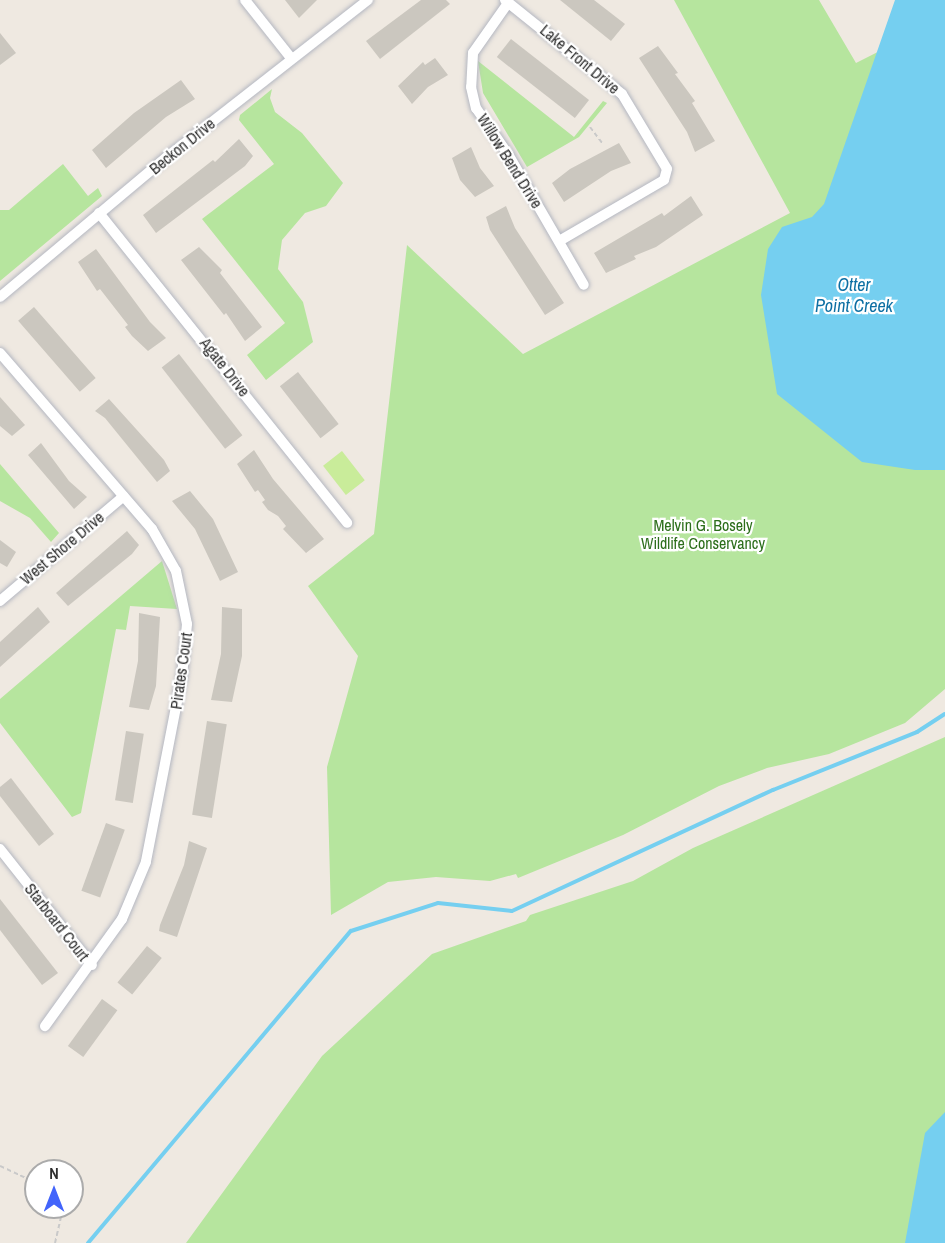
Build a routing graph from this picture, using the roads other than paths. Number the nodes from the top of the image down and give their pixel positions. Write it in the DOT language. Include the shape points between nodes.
graph roads {
  1 [pos="245,0"];
  2 [pos="368,0"];
  3 [pos="506,2"];
  4 [pos="291,58"];
  5 [pos="99,213"];
  6 [pos="559,242"];
  7 [pos="584,285"];
  8 [pos="0,297"];
  9 [pos="0,353"];
  10 [pos="124,496"];
  11 [pos="347,523"];
  12 [pos="0,601"];
  13 [pos="0,849"];
  14 [pos="92,965"];
  15 [pos="45,1026"];
  1 -- 4 [label="street"];
  2 -- 4 [label="street, Beckon Drive"];
  3 -- 6 [label="street, Willow Bend Drive" via="473,53 471,87 476,108"];
  3 -- 6 [label="street, Lake Front Drive" via="622,94 667,169 664,180"];
  4 -- 5 [label="street, Beckon Drive"];
  5 -- 8 [label="street, Beckon Drive"];
  5 -- 11 [label="street, Agate Drive"];
  6 -- 7 [label="street, Willow Bend Drive"];
  9 -- 10 [label="street, Pirates Court"];
  10 -- 12 [label="street, West Shore Drive"];
  10 -- 14 [label="street, Pirates Court" via="152,529 176,571 186,613 186,642 146,862 122,919"];
  13 -- 14 [label="street, Starboard Court"];
  14 -- 15 [label="street, Pirates Court"];
}
